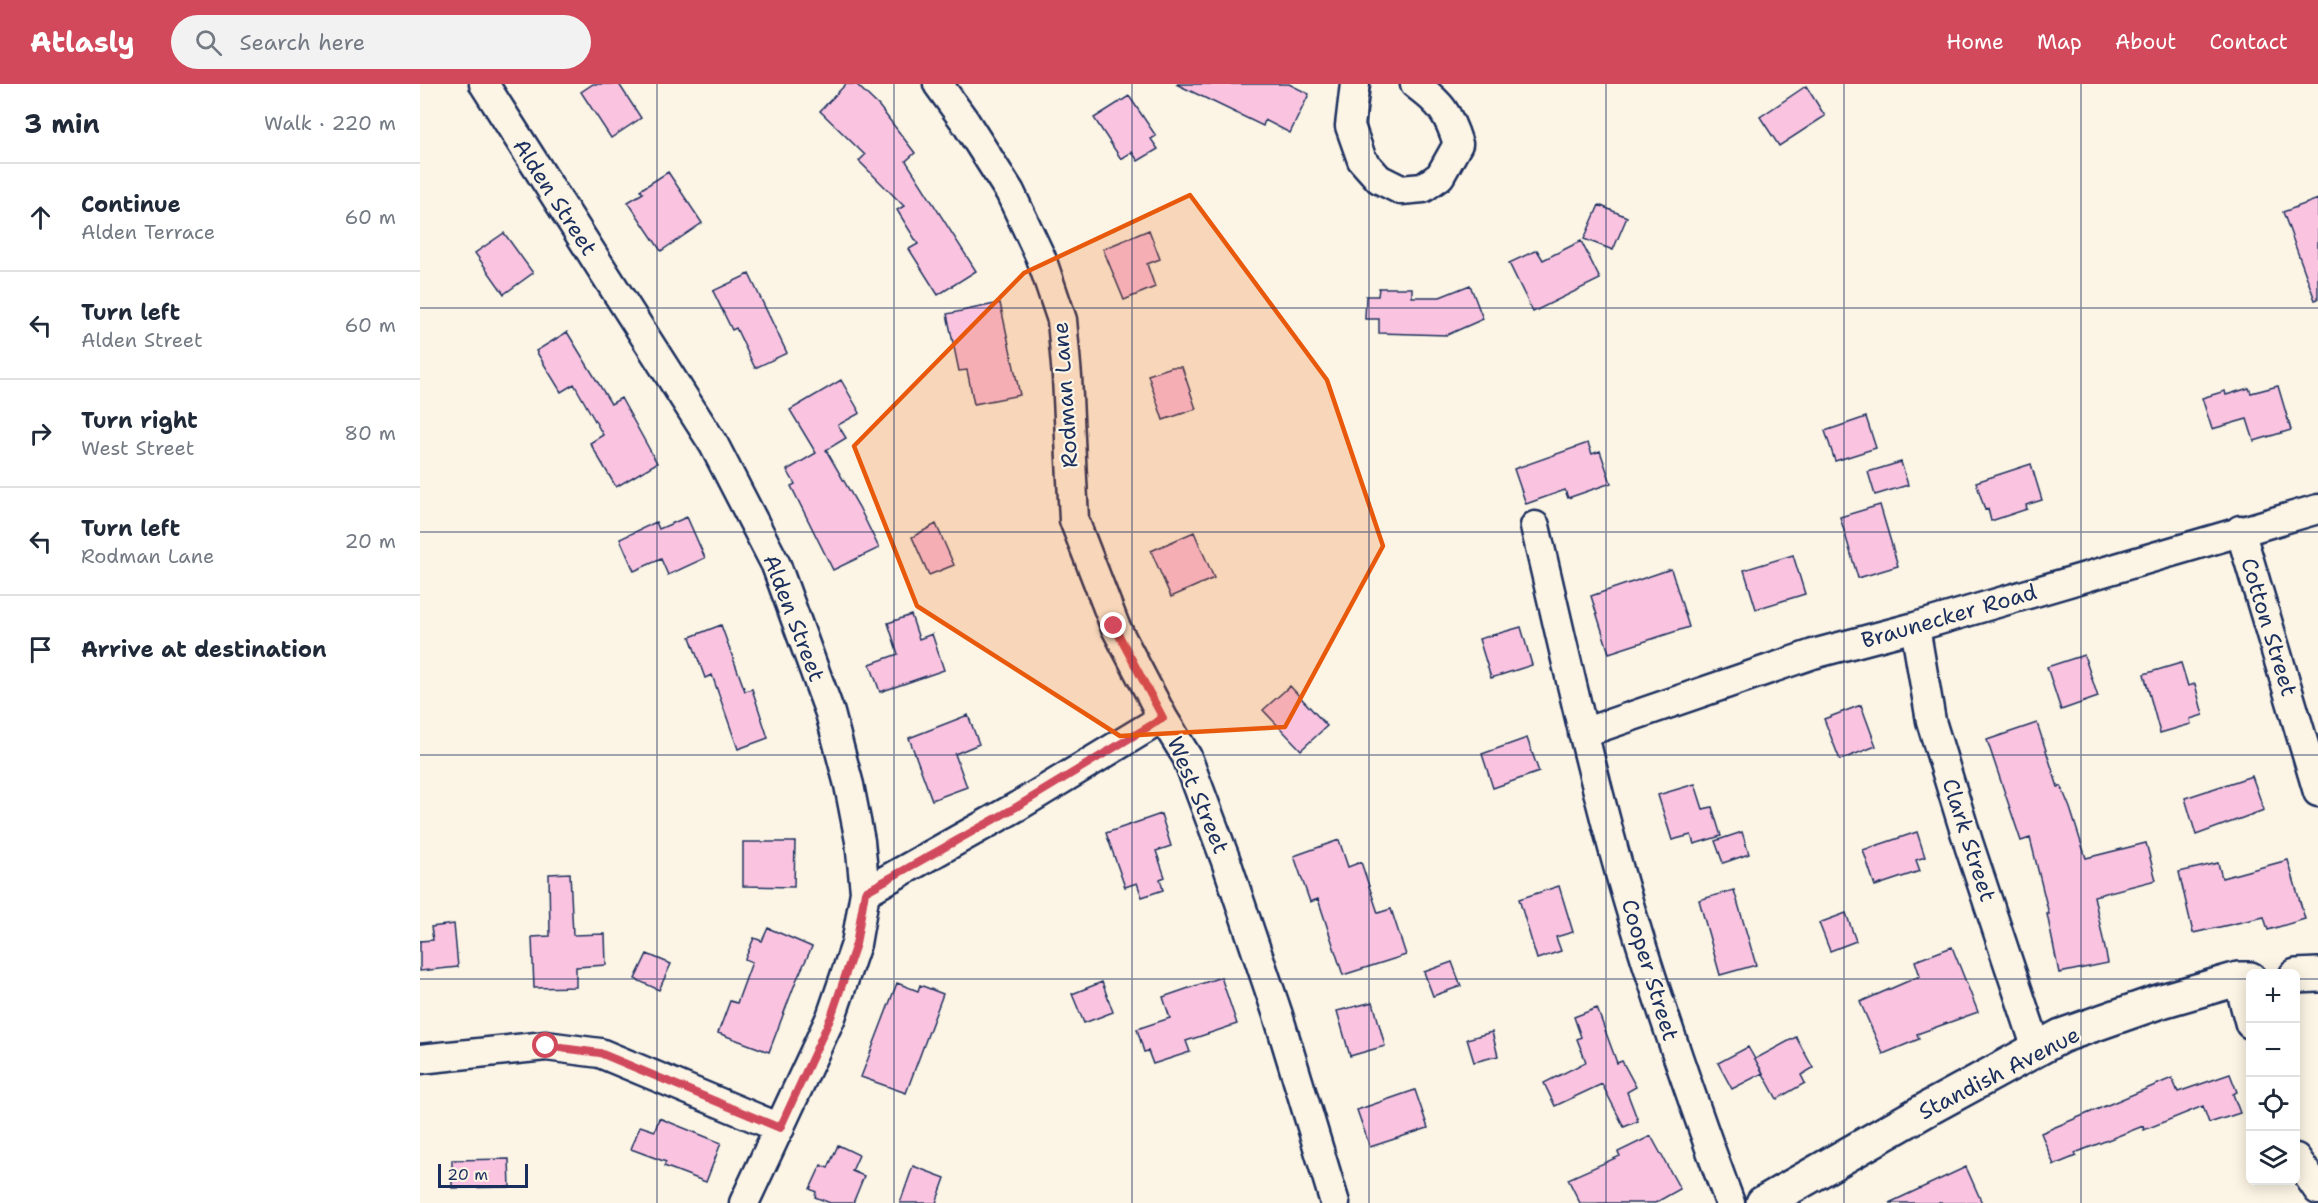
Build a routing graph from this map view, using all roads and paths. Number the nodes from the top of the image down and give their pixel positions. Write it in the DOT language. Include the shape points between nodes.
graph roads {
  1 [pos="484,84"];
  2 [pos="939,84"];
  3 [pos="1355,84"];
  4 [pos="1415,84"];
  5 [pos="2318,509"];
  6 [pos="1535,526"];
  7 [pos="2240,530"];
  8 [pos="1915,627"];
  9 [pos="1163,718"];
  10 [pos="1583,733"];
  11 [pos="2318,792"];
  12 [pos="865,892"];
  13 [pos="2318,975"];
  14 [pos="2300,976"];
  15 [pos="2244,979"];
  16 [pos="2250,1023"];
  17 [pos="2037,1049"];
  18 [pos="420,1059"];
  19 [pos="780,1128"];
  20 [pos="2300,1165"];
  21 [pos="2318,1190"];
  22 [pos="744,1203"];
  23 [pos="1335,1203"];
  24 [pos="1730,1203"];
  25 [pos="1763,1203"];
  1 -- 12 [label="street, Alden Street" via="714,445 776,565 831,714 860,841"];
  2 -- 9 [label="street, Rodman Lane" via="1010,192 1041,258 1062,320 1074,520 1114,626"];
  3 -- 4 [label="street" via="1350,126 1362,160 1379,179 1401,190 1423,188 1440,176 1458,144 1451,120 1435,99"];
  5 -- 7 [label="street, Braunecker Road"];
  6 -- 10 [label="street, Cooper Street"];
  7 -- 8 [label="street, Braunecker Road"];
  7 -- 11 [label="street, Cotton Street"];
  8 -- 10 [label="street, Braunecker Road" via="1813,654"];
  8 -- 17 [label="street, Clark Street" via="1932,721"];
  9 -- 12 [label="street, West Street"];
  9 -- 23 [label="street, West Street" via="1187,757 1226,861"];
  10 -- 24 [label="street, Cooper Street" via="1623,884 1677,1058"];
  12 -- 19 [label="street, Alden Street" via="856,944 831,1017"];
  13 -- 14 [label="street"];
  15 -- 16 [label="street"];
  15 -- 17 [label="street, Standish Avenue" via="2158,1002 2061,1036"];
  17 -- 25 [label="street, Standish Avenue"];
  18 -- 19 [label="street" via="546,1046 600,1053"];
  19 -- 22 [label="street, Alden Street"];
  20 -- 21 [label="street"];
}
